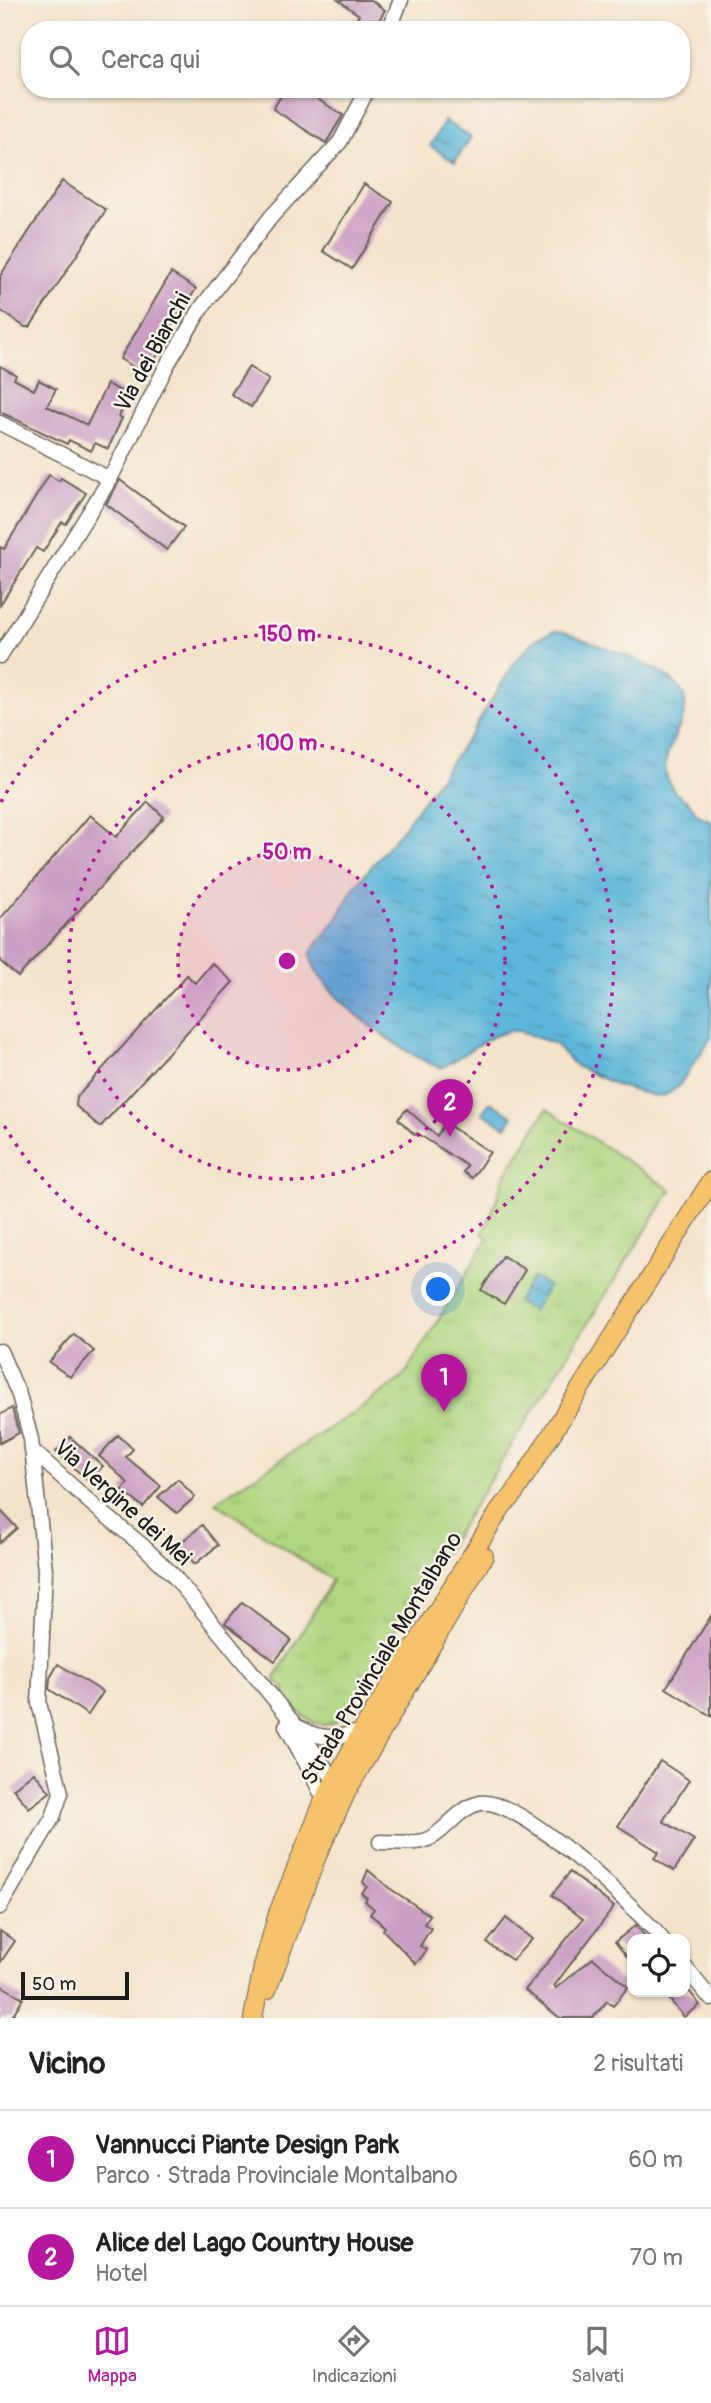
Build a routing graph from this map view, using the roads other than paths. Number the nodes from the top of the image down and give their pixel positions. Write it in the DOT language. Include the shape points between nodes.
graph roads {
  1 [pos="401,0"];
  2 [pos="393,21"];
  3 [pos="363,98"];
  4 [pos="0,423"];
  5 [pos="110,479"];
  6 [pos="0,656"];
  7 [pos="711,1181"];
  8 [pos="0,1350"];
  9 [pos="32,1450"];
  10 [pos="512,1497"];
  11 [pos="263,1685"];
  12 [pos="295,1725"];
  13 [pos="362,1731"];
  14 [pos="334,1780"];
  15 [pos="331,1804"];
  16 [pos="380,1842"];
  17 [pos="0,1907"];
  18 [pos="657,1934"];
  19 [pos="690,1973"];
  20 [pos="711,1999"];
  21 [pos="254,2014"];
  1 -- 2 [label="street"];
  3 -- 5 [label="street, Via dei Bianchi" via="340,142 271,217 202,307 167,365"];
  4 -- 5 [label="street"];
  5 -- 6 [label="street, Via dei Bianchi"];
  7 -- 10 [label="main road, Strada Provinciale Montalbano"];
  8 -- 9 [label="street" via="19,1395"];
  9 -- 11 [label="street, Via Vergine dei Mei" via="162,1563"];
  9 -- 17 [label="street" via="45,1570 39,1703 61,1793 53,1817"];
  10 -- 13 [label="main road, Strada Provinciale Montalbano" via="503,1504"];
  10 -- 15 [label="main road, Strada Provinciale Montalbano" via="510,1509 429,1653"];
  11 -- 12 [label="street, Via Vergine dei Mei"];
  11 -- 15 [label="street, Via Vergine dei Mei"];
  12 -- 13 [label="street" via="309,1734 330,1738"];
  12 -- 14 [label="street, Via Vergine dei Mei"];
  13 -- 14 [label="main road, Strada Provinciale Montalbano"];
  14 -- 15 [label="main road, Strada Provinciale Montalbano"];
  15 -- 21 [label="main road, Strada Provinciale Montalbano" via="268,1988"];
  16 -- 18 [label="street" via="423,1841 467,1809 495,1804 531,1823 593,1872"];
  19 -- 20 [label="street"];
}
